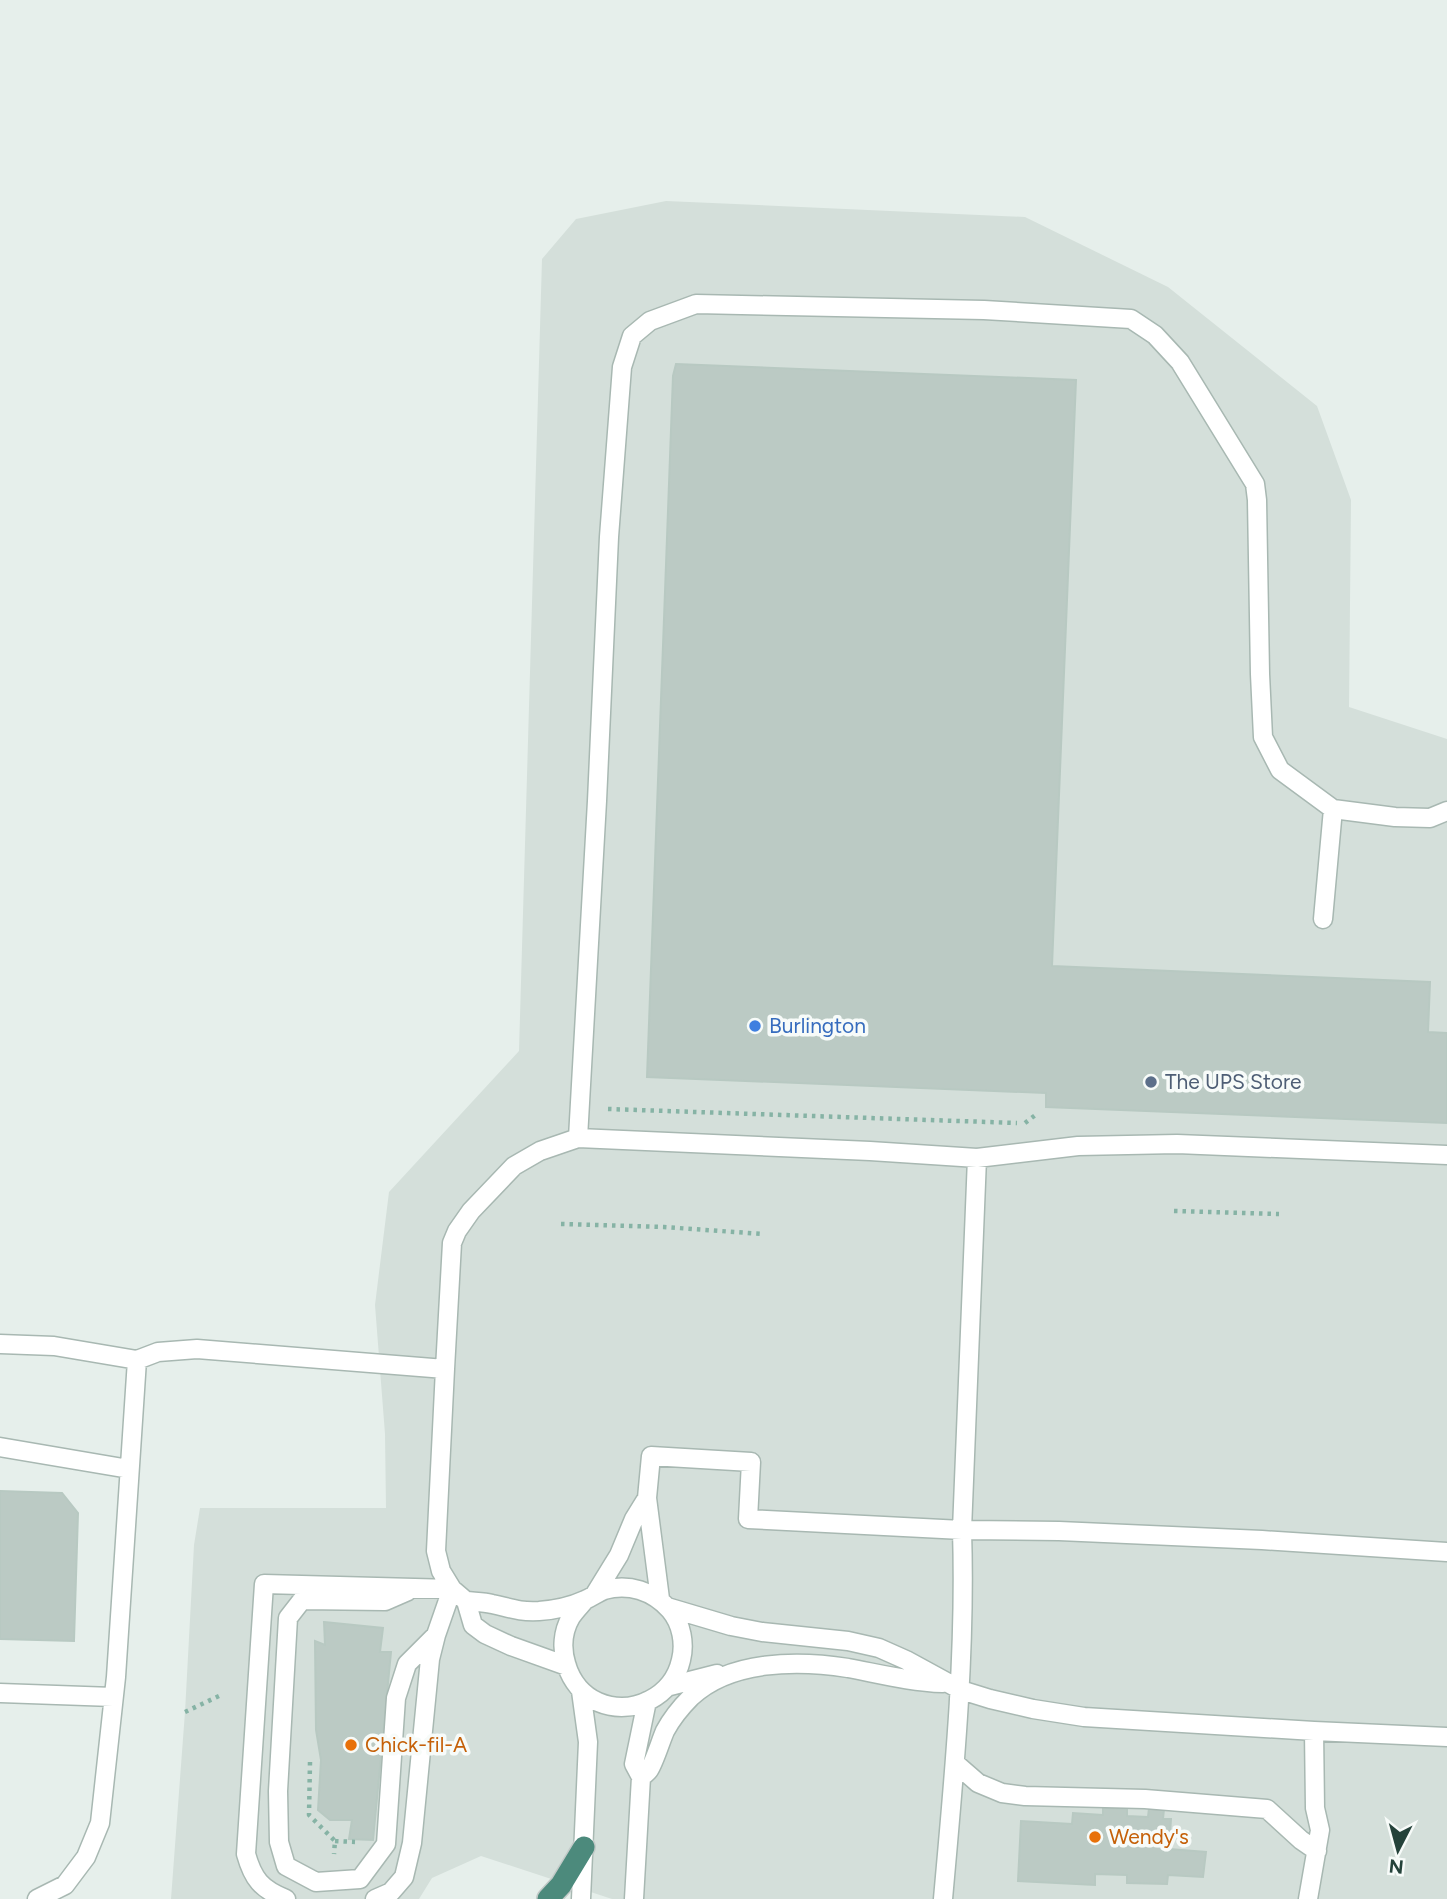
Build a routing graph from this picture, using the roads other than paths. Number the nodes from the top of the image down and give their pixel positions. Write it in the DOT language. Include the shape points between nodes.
graph roads {
  1 [pos="1333,809"];
  2 [pos="1447,811"];
  3 [pos="1323,919"];
  4 [pos="578,1138"];
  5 [pos="1447,1155"];
  6 [pos="977,1158"];
  7 [pos="0,1344"];
  8 [pos="137,1360"];
  9 [pos="444,1370"];
  10 [pos="0,1447"];
  11 [pos="129,1469"];
  12 [pos="648,1498"];
  13 [pos="962,1530"];
  14 [pos="1447,1552"];
  15 [pos="414,1588"];
  16 [pos="459,1595"];
  17 [pos="590,1597"];
  18 [pos="663,1603"];
  19 [pos="436,1635"];
  20 [pos="567,1666"];
  21 [pos="737,1671"];
  22 [pos="670,1686"];
  23 [pos="954,1686"];
  24 [pos="581,1690"];
  25 [pos="0,1693"];
  26 [pos="113,1697"];
  27 [pos="647,1701"];
  28 [pos="1314,1731"];
  29 [pos="1447,1737"];
  30 [pos="955,1763"];
  31 [pos="641,1777"];
  32 [pos="584,1847"];
  33 [pos="1317,1851"];
  34 [pos="37,1899"];
  35 [pos="286,1899"];
  36 [pos="375,1899"];
  37 [pos="548,1899"];
  38 [pos="581,1899"];
  39 [pos="634,1899"];
  40 [pos="943,1899"];
  41 [pos="1308,1899"];
  1 -- 2 [label="lane" via="1430,818"];
  1 -- 3 [label="lane"];
  1 -- 4 [label="lane" via="1280,770 1263,737 1255,484 1180,362 1155,335 1131,319 984,310 696,303 650,321 632,336 622,367"];
  4 -- 6 [label="lane"];
  4 -- 9 [label="lane" via="514,1166 457,1231 452,1243"];
  5 -- 6 [label="lane" via="1177,1144 1078,1146"];
  6 -- 13 [label="lane"];
  7 -- 8 [label="lane" via="54,1346"];
  8 -- 9 [label="lane" via="158,1352 197,1349"];
  8 -- 11 [label="lane"];
  9 -- 16 [label="lane" via="436,1551 441,1571"];
  10 -- 11 [label="lane"];
  11 -- 26 [label="lane"];
  12 -- 13 [label="lane" via="651,1456 751,1462 748,1519"];
  12 -- 17 [label="lane" via="619,1555"];
  12 -- 18 [label="lane"];
  13 -- 14 [label="lane" via="1072,1531"];
  13 -- 23 [label="lane"];
  15 -- 16 [label="lane"];
  15 -- 19 [label="lane" via="385,1601 302,1600 288,1618 278,1791 279,1842 286,1866 316,1882 360,1879 386,1844 396,1698 407,1664"];
  15 -- 35 [label="lane" via="264,1584 246,1854 251,1873 268,1891"];
  16 -- 17 [label="lane" via="519,1612 542,1611"];
  16 -- 19 [label="lane"];
  16 -- 20 [label="lane" via="473,1625 485,1634"];
  17 -- 18 [label="lane" via="623,1587 643,1590"];
  17 -- 20 [label="lane" via="572,1616 564,1635"];
  18 -- 22 [label="lane" via="681,1631 683,1650"];
  18 -- 23 [label="lane" via="731,1626 879,1648"];
  19 -- 36 [label="lane" via="412,1843 404,1877 391,1892"];
  20 -- 24 [label="lane"];
  21 -- 22 [label="lane"];
  21 -- 23 [label="lane" via="770,1665 844,1668"];
  21 -- 31 [label="lane" via="709,1683 676,1713 650,1769"];
  22 -- 27 [label="lane"];
  23 -- 28 [label="lane" via="990,1699 1084,1717"];
  23 -- 30 [label="lane"];
  24 -- 27 [label="lane" via="598,1702 618,1707"];
  24 -- 32 [label="lane" via="588,1742"];
  25 -- 26 [label="lane"];
  26 -- 34 [label="lane" via="100,1823 86,1857 65,1885"];
  27 -- 31 [label="lane" via="634,1764"];
  28 -- 29 [label="lane"];
  28 -- 33 [label="lane" via="1315,1808 1320,1829"];
  30 -- 33 [label="lane" via="978,1783 1002,1793 1267,1809"];
  30 -- 40 [label="lane"];
  31 -- 39 [label="lane"];
  32 -- 37 [label="highway"];
  32 -- 38 [label="lane"];
  33 -- 41 [label="lane"];
}
